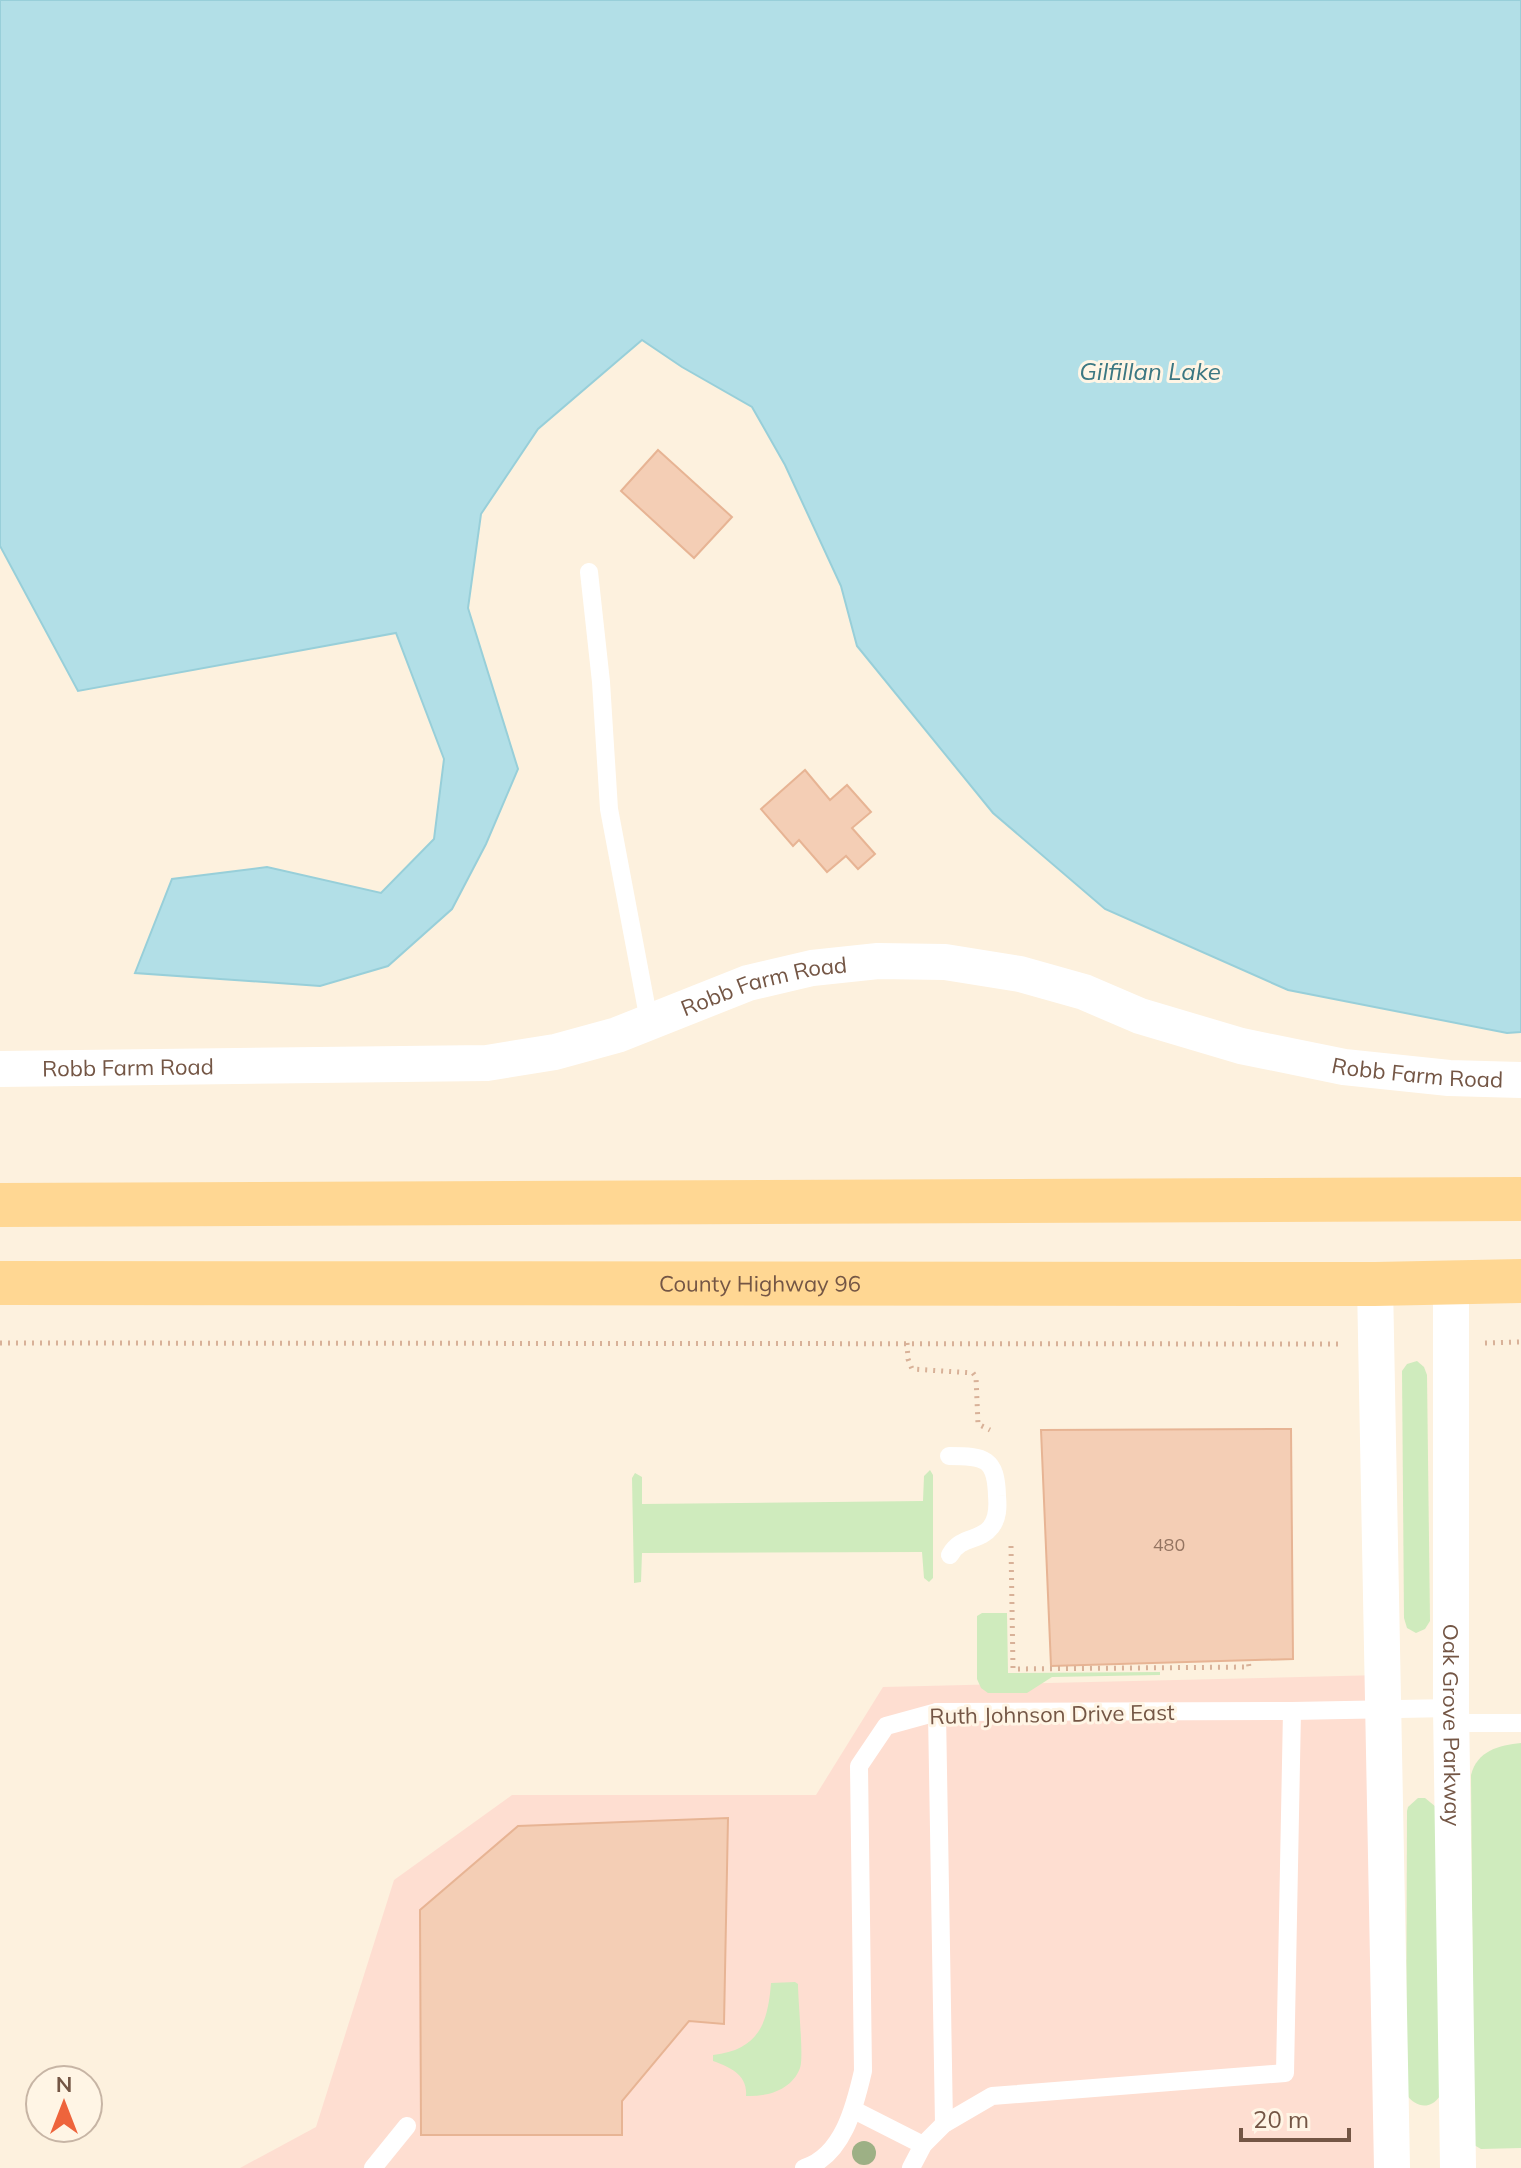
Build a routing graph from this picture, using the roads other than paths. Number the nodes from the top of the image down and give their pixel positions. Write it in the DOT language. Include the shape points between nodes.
graph roads {
  1 [pos="589,572"];
  2 [pos="649,1021"];
  3 [pos="0,1069"];
  4 [pos="1521,1080"];
  5 [pos="1521,1199"];
  6 [pos="0,1205"];
  7 [pos="1521,1281"];
  8 [pos="0,1283"];
  9 [pos="1451,1283"];
  10 [pos="1375,1284"];
  11 [pos="949,1456"];
  12 [pos="950,1555"];
  13 [pos="1384,1708"];
  14 [pos="1292,1711"];
  15 [pos="937,1712"];
  16 [pos="1451,1716"];
  17 [pos="1521,1723"];
  18 [pos="854,2110"];
  19 [pos="944,2124"];
  20 [pos="407,2126"];
  21 [pos="923,2145"];
  22 [pos="816,2167"];
  23 [pos="373,2168"];
  24 [pos="911,2168"];
  25 [pos="1392,2168"];
  26 [pos="1458,2168"];
  1 -- 2 [label="lane" via="609,809"];
  2 -- 3 [label="street, Robb Farm Road" via="555,1052 487,1063"];
  2 -- 4 [label="street, Robb Farm Road" via="748,983 812,968 878,961 945,962 1020,974 1212,1037 1330,1064 1449,1078"];
  5 -- 6 [label="main road"];
  7 -- 9 [label="main road, County Highway 96"];
  8 -- 10 [label="main road, County Highway 96"];
  9 -- 10 [label="main road, County Highway 96"];
  9 -- 16 [label="street, Oak Grove Parkway"];
  10 -- 13 [label="street"];
  11 -- 12 [label="lane" via="978,1456 991,1465 998,1510 986,1532 964,1540"];
  13 -- 14 [label="lane, Ruth Johnson Drive East"];
  13 -- 16 [label="lane, Ruth Johnson Drive East"];
  13 -- 25 [label="street"];
  14 -- 15 [label="lane, Ruth Johnson Drive East"];
  14 -- 19 [label="lane" via="1285,2073 992,2096"];
  15 -- 18 [label="lane, Ruth Johnson Drive East" via="886,1726 859,1766 863,2071"];
  15 -- 19 [label="lane"];
  16 -- 17 [label="lane, Ruth Johnson Drive East"];
  16 -- 26 [label="street, Oak Grove Parkway"];
  18 -- 21 [label="lane"];
  18 -- 22 [label="lane, Ruth Johnson Drive East"];
  19 -- 21 [label="lane"];
  20 -- 23 [label="lane"];
  21 -- 24 [label="lane"];
}
